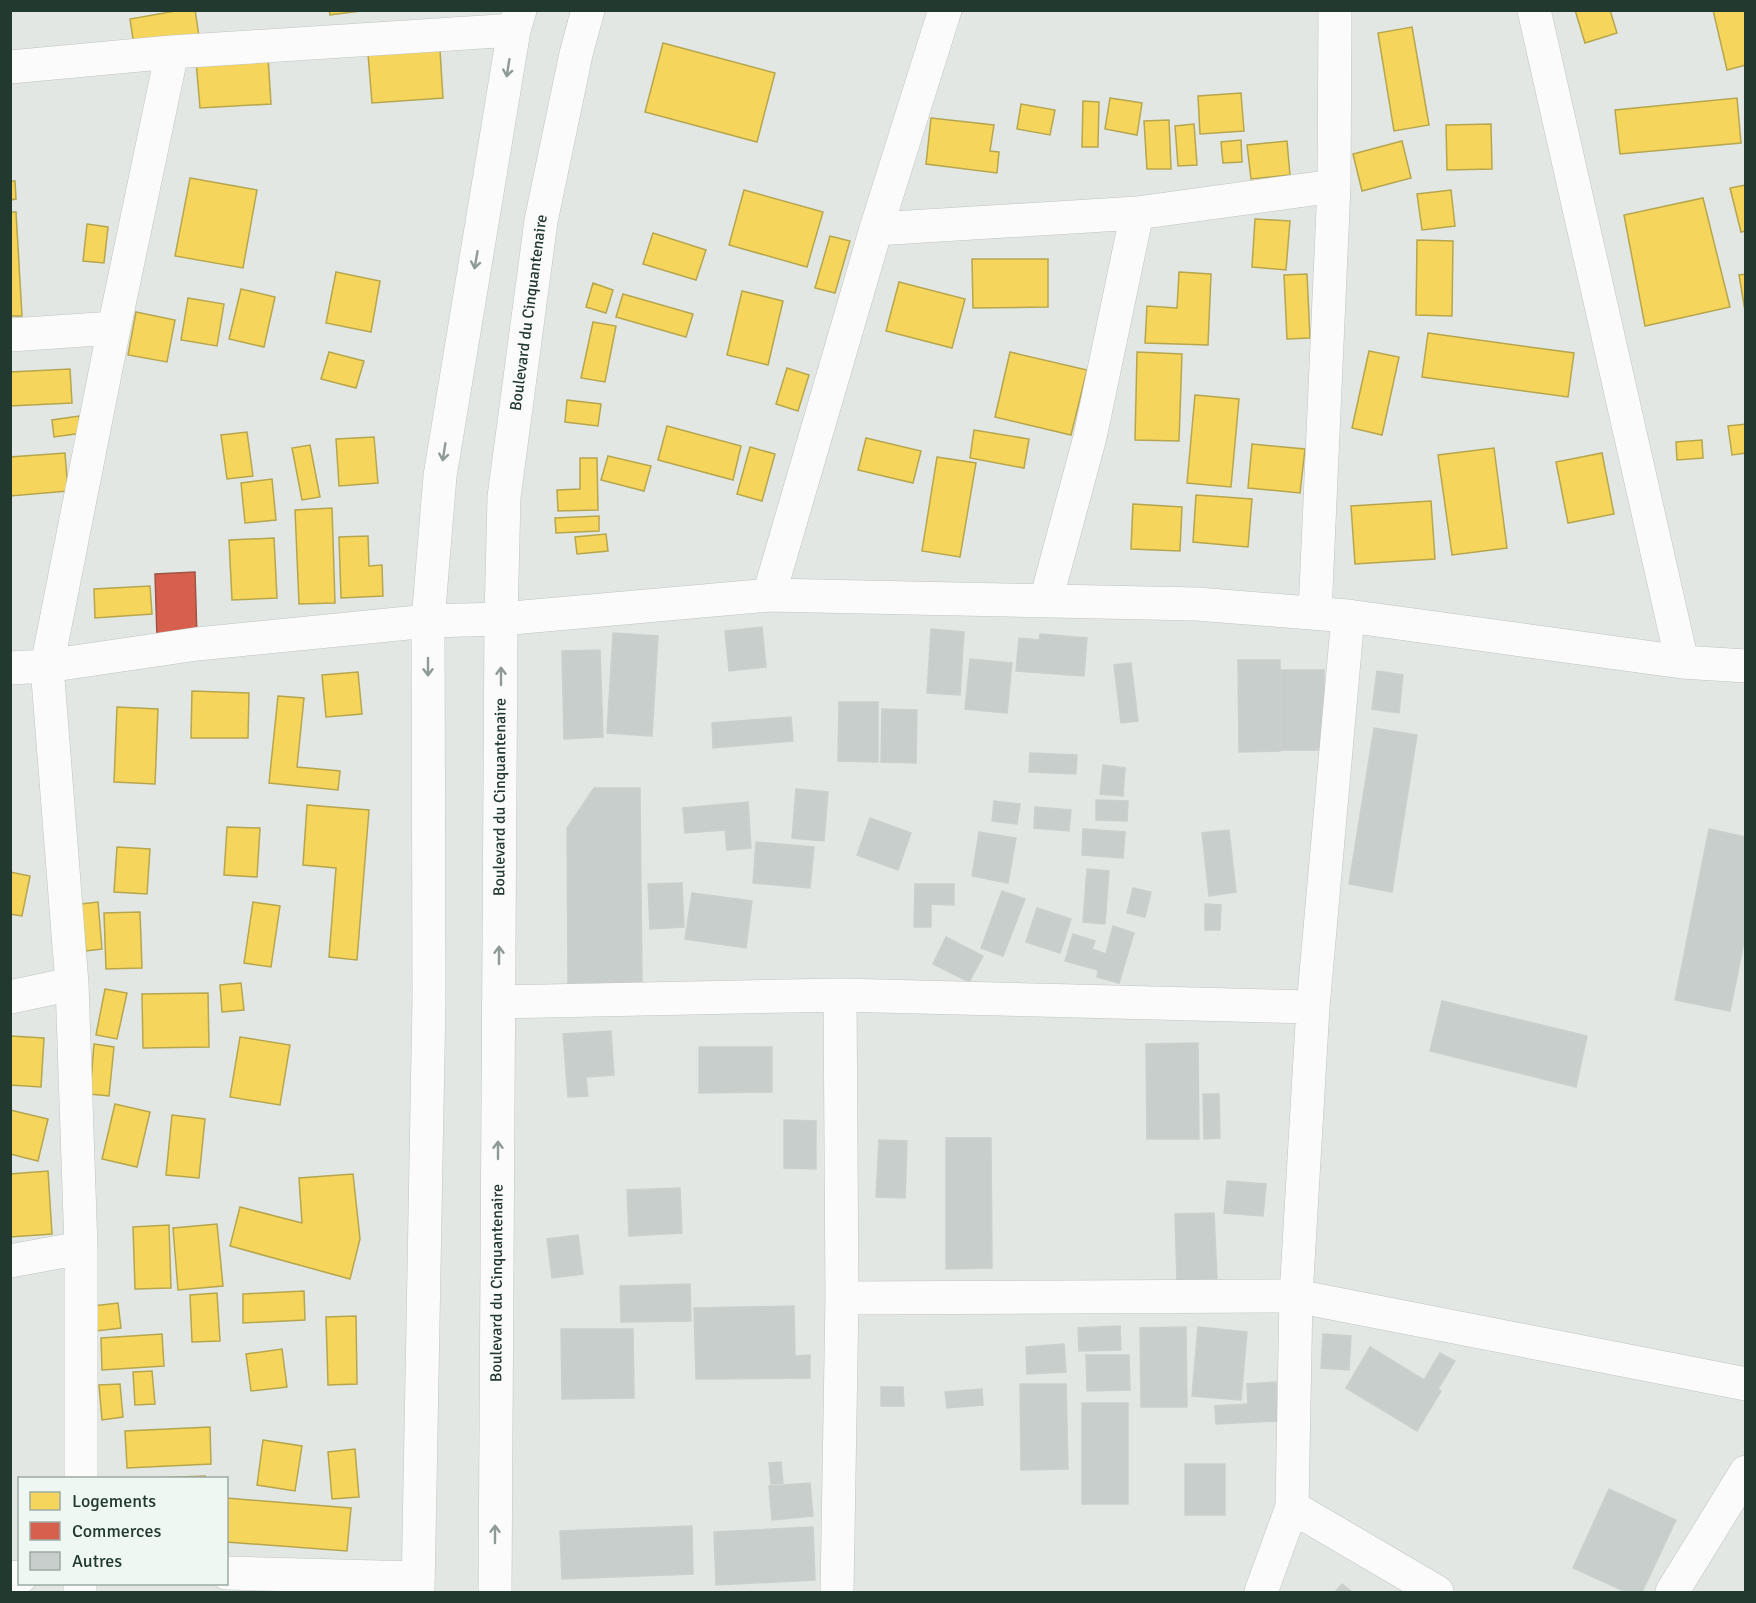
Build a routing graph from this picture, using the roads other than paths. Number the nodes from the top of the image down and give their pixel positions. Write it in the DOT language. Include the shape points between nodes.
graph roads {
  1 [pos="588,10"];
  2 [pos="945,10"];
  3 [pos="1335,10"];
  4 [pos="1534,10"];
  5 [pos="517,20"];
  6 [pos="172,52"];
  7 [pos="10,67"];
  8 [pos="1335,186"];
  9 [pos="1137,213"];
  10 [pos="876,229"];
  11 [pos="114,328"];
  12 [pos="10,335"];
  13 [pos="769,595"];
  14 [pos="1046,600"];
  15 [pos="1314,613"];
  16 [pos="1348,616"];
  17 [pos="501,618"];
  18 [pos="428,621"];
  19 [pos="1682,662"];
  20 [pos="47,666"];
  21 [pos="1746,666"];
  22 [pos="10,668"];
  23 [pos="72,984"];
  24 [pos="840,995"];
  25 [pos="10,997"];
  26 [pos="499,1002"];
  27 [pos="1313,1007"];
  28 [pos="81,1248"];
  29 [pos="10,1261"];
  30 [pos="1296,1296"];
  31 [pos="842,1298"];
  32 [pos="1746,1384"];
  33 [pos="1746,1472"];
  34 [pos="81,1477"];
  35 [pos="1292,1507"];
  36 [pos="228,1574"];
  37 [pos="418,1585"];
  38 [pos="495,1593"];
  39 [pos="837,1593"];
  40 [pos="1261,1593"];
  41 [pos="1437,1593"];
  42 [pos="1672,1593"];
  1 -- 17 [label="street, Boulevard du Cinquantenaire" via="539,232 504,497"];
  2 -- 10 [label="street"];
  3 -- 8 [label="street"];
  4 -- 19 [label="street"];
  5 -- 6 [label="street"];
  5 -- 18 [label="street, one-way" via="441,476"];
  6 -- 7 [label="street"];
  6 -- 11 [label="street"];
  8 -- 9 [label="street"];
  8 -- 15 [label="street"];
  9 -- 10 [label="street"];
  9 -- 14 [label="street" via="1090,437"];
  10 -- 13 [label="street"];
  11 -- 12 [label="street"];
  11 -- 20 [label="street"];
  13 -- 14 [label="street"];
  13 -- 17 [label="street"];
  14 -- 15 [label="street" via="1197,604"];
  15 -- 16 [label="street"];
  16 -- 19 [label="street"];
  16 -- 27 [label="street"];
  17 -- 18 [label="street"];
  26 -- 17 [label="street, Boulevard du Cinquantenaire, one-way"];
  18 -- 20 [label="street" via="154,649"];
  18 -- 37 [label="street, one-way" via="429,1000"];
  19 -- 21 [label="street"];
  20 -- 22 [label="street"];
  20 -- 23 [label="street"];
  23 -- 25 [label="street"];
  23 -- 28 [label="street"];
  24 -- 26 [label="street"];
  24 -- 27 [label="street"];
  24 -- 31 [label="street"];
  38 -- 26 [label="street, Boulevard du Cinquantenaire, one-way"];
  27 -- 30 [label="street"];
  28 -- 29 [label="street"];
  28 -- 34 [label="street"];
  30 -- 31 [label="street"];
  30 -- 32 [label="street"];
  30 -- 35 [label="street"];
  31 -- 39 [label="street"];
  33 -- 42 [label="street"];
  35 -- 40 [label="street"];
  35 -- 41 [label="street"];
  36 -- 37 [label="street"];
}
